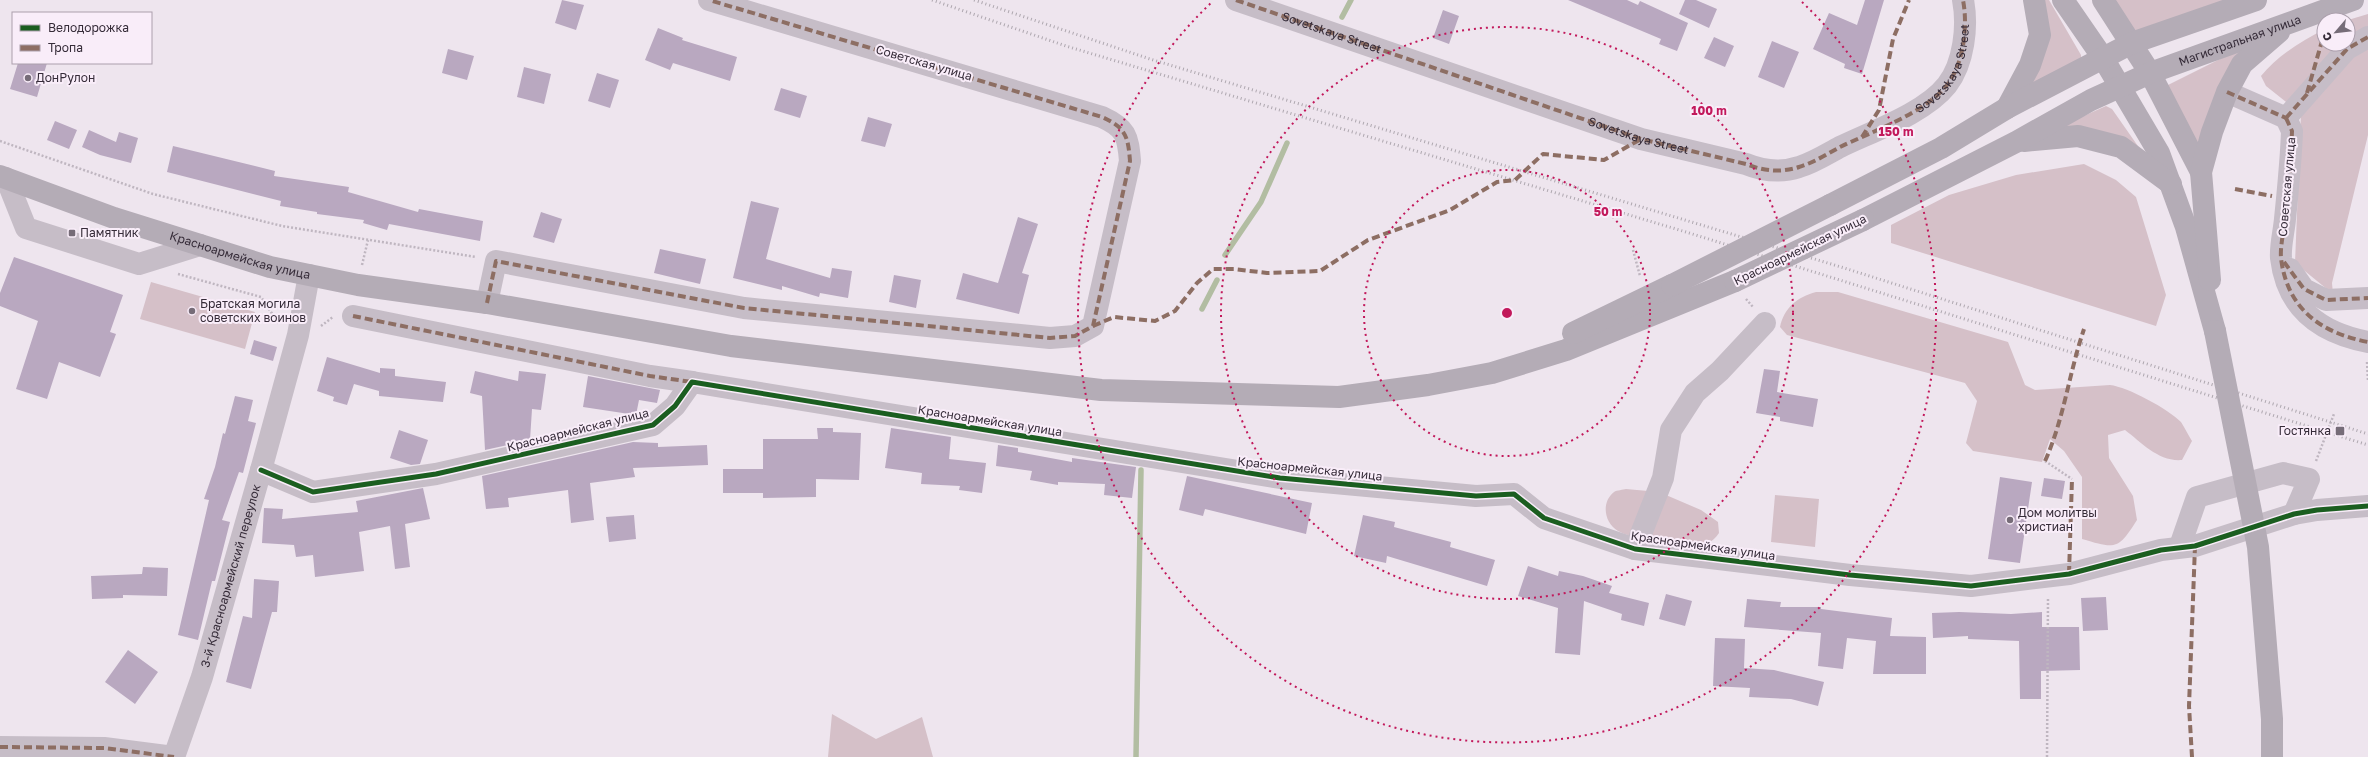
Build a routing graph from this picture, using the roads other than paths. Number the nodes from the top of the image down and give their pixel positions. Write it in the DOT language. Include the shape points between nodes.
graph roads {
  1 [pos="709,0"];
  2 [pos="1236,0"];
  3 [pos="1963,0"];
  4 [pos="2034,0"];
  5 [pos="2063,0"];
  6 [pos="2103,0"];
  7 [pos="2256,0"];
  8 [pos="2353,0"];
  9 [pos="2289,23"];
  10 [pos="2368,37"];
  11 [pos="2132,43"];
  12 [pos="2104,58"];
  13 [pos="2150,73"];
  14 [pos="2120,86"];
  15 [pos="2227,92"];
  16 [pos="2007,108"];
  17 [pos="2286,118"];
  18 [pos="2016,142"];
  19 [pos="2201,172"];
  20 [pos="3,177"];
  21 [pos="2171,184"];
  22 [pos="200,245"];
  23 [pos="2281,258"];
  24 [pos="309,275"];
  25 [pos="2368,298"];
  26 [pos="487,303"];
  27 [pos="353,316"];
  28 [pos="1765,322"];
  29 [pos="2214,331"];
  30 [pos="2367,350"];
  31 [pos="692,382"];
  32 [pos="1243,394"];
  33 [pos="261,470"];
  34 [pos="2368,506"];
  35 [pos="2294,514"];
  36 [pos="2180,546"];
  37 [pos="1635,549"];
  38 [pos="0,747"];
  39 [pos="128,754"];
  40 [pos="174,757"];
  41 [pos="2272,757"];
  1 -- 26 [label="street, Советская улица" via="1102,117 1119,125 1129,142 1130,161 1092,326 1075,336 1050,338 744,308 496,260"];
  2 -- 3 [label="street, Sovetskaya Street" via="1641,138 1761,170 1778,171 1800,167 1900,118 1934,98 1955,72 1961,53 1965,26"];
  4 -- 16 [label="main road" via="2040,35 2030,65"];
  5 -- 12 [label="main road"];
  6 -- 11 [label="main road"];
  7 -- 11 [label="main road"];
  8 -- 9 [label="main road, Магистральная улица"];
  9 -- 13 [label="main road, Магистральная улица"];
  9 -- 15 [label="main road" via="2242,64"];
  10 -- 17 [label="street" via="2347,49"];
  11 -- 12 [label="main road, Красноармейская улица"];
  11 -- 13 [label="main road"];
  12 -- 14 [label="main road"];
  12 -- 16 [label="main road, Красноармейская улица"];
  13 -- 14 [label="main road, Красноармейская улица"];
  13 -- 19 [label="main road"];
  14 -- 18 [label="main road, Красноармейская улица"];
  14 -- 21 [label="main road" via="2158,153"];
  15 -- 17 [label="street"];
  15 -- 19 [label="main road"];
  16 -- 32 [label="main road, Красноармейская улица, bridge" via="1941,148 1573,333 1490,359 1393,380"];
  17 -- 23 [label="street, Советская улица" via="2292,131"];
  18 -- 21 [label="main road" via="2078,136 2121,146"];
  18 -- 32 [label="main road, Красноармейская улица, bridge" via="1863,220 1735,281 1566,350 1492,373 1428,385 1339,397"];
  19 -- 29 [label="main road"];
  20 -- 22 [label="main road, Красноармейская улица" via="114,218"];
  20 -- 22 [label="street" via="26,228 139,264"];
  21 -- 29 [label="main road" via="2186,227"];
  22 -- 24 [label="main road, Красноармейская улица" via="270,267"];
  23 -- 25 [label="street" via="2304,289 2326,300"];
  23 -- 30 [label="street, Советская улица" via="2291,291 2306,315 2326,329 2352,339"];
  24 -- 26 [label="main road, Красноармейская улица" via="358,285"];
  24 -- 33 [label="street, 3-й Красноармейский переулок" via="298,335"];
  26 -- 32 [label="main road, Красноармейская улица" via="739,346 1101,390"];
  27 -- 31 [label="street, Красноармейская улица" via="650,376"];
  28 -- 37 [label="street" via="1720,372 1695,392 1671,430 1663,478"];
  29 -- 41 [label="main road, bridge" via="2258,547 2272,719"];
  31 -- 33 [label="street, Красноармейская улица" via="675,406 653,425 436,474 313,492"];
  31 -- 37 [label="street, Красноармейская улица" via="1280,478 1476,496 1514,494 1544,518"];
  33 -- 40 [label="street, 3-й Красноармейский переулок" via="202,677"];
  34 -- 35 [label="street, Красноармейская улица"];
  35 -- 36 [label="street, Красноармейская улица" via="2194,546"];
  35 -- 36 [label="street" via="2310,479 2283,473 2197,497"];
  36 -- 37 [label="street, Красноармейская улица" via="2069,574 1970,586 1850,575"];
  38 -- 39 [label="street" via="104,748"];
  39 -- 40 [label="street"];
}
